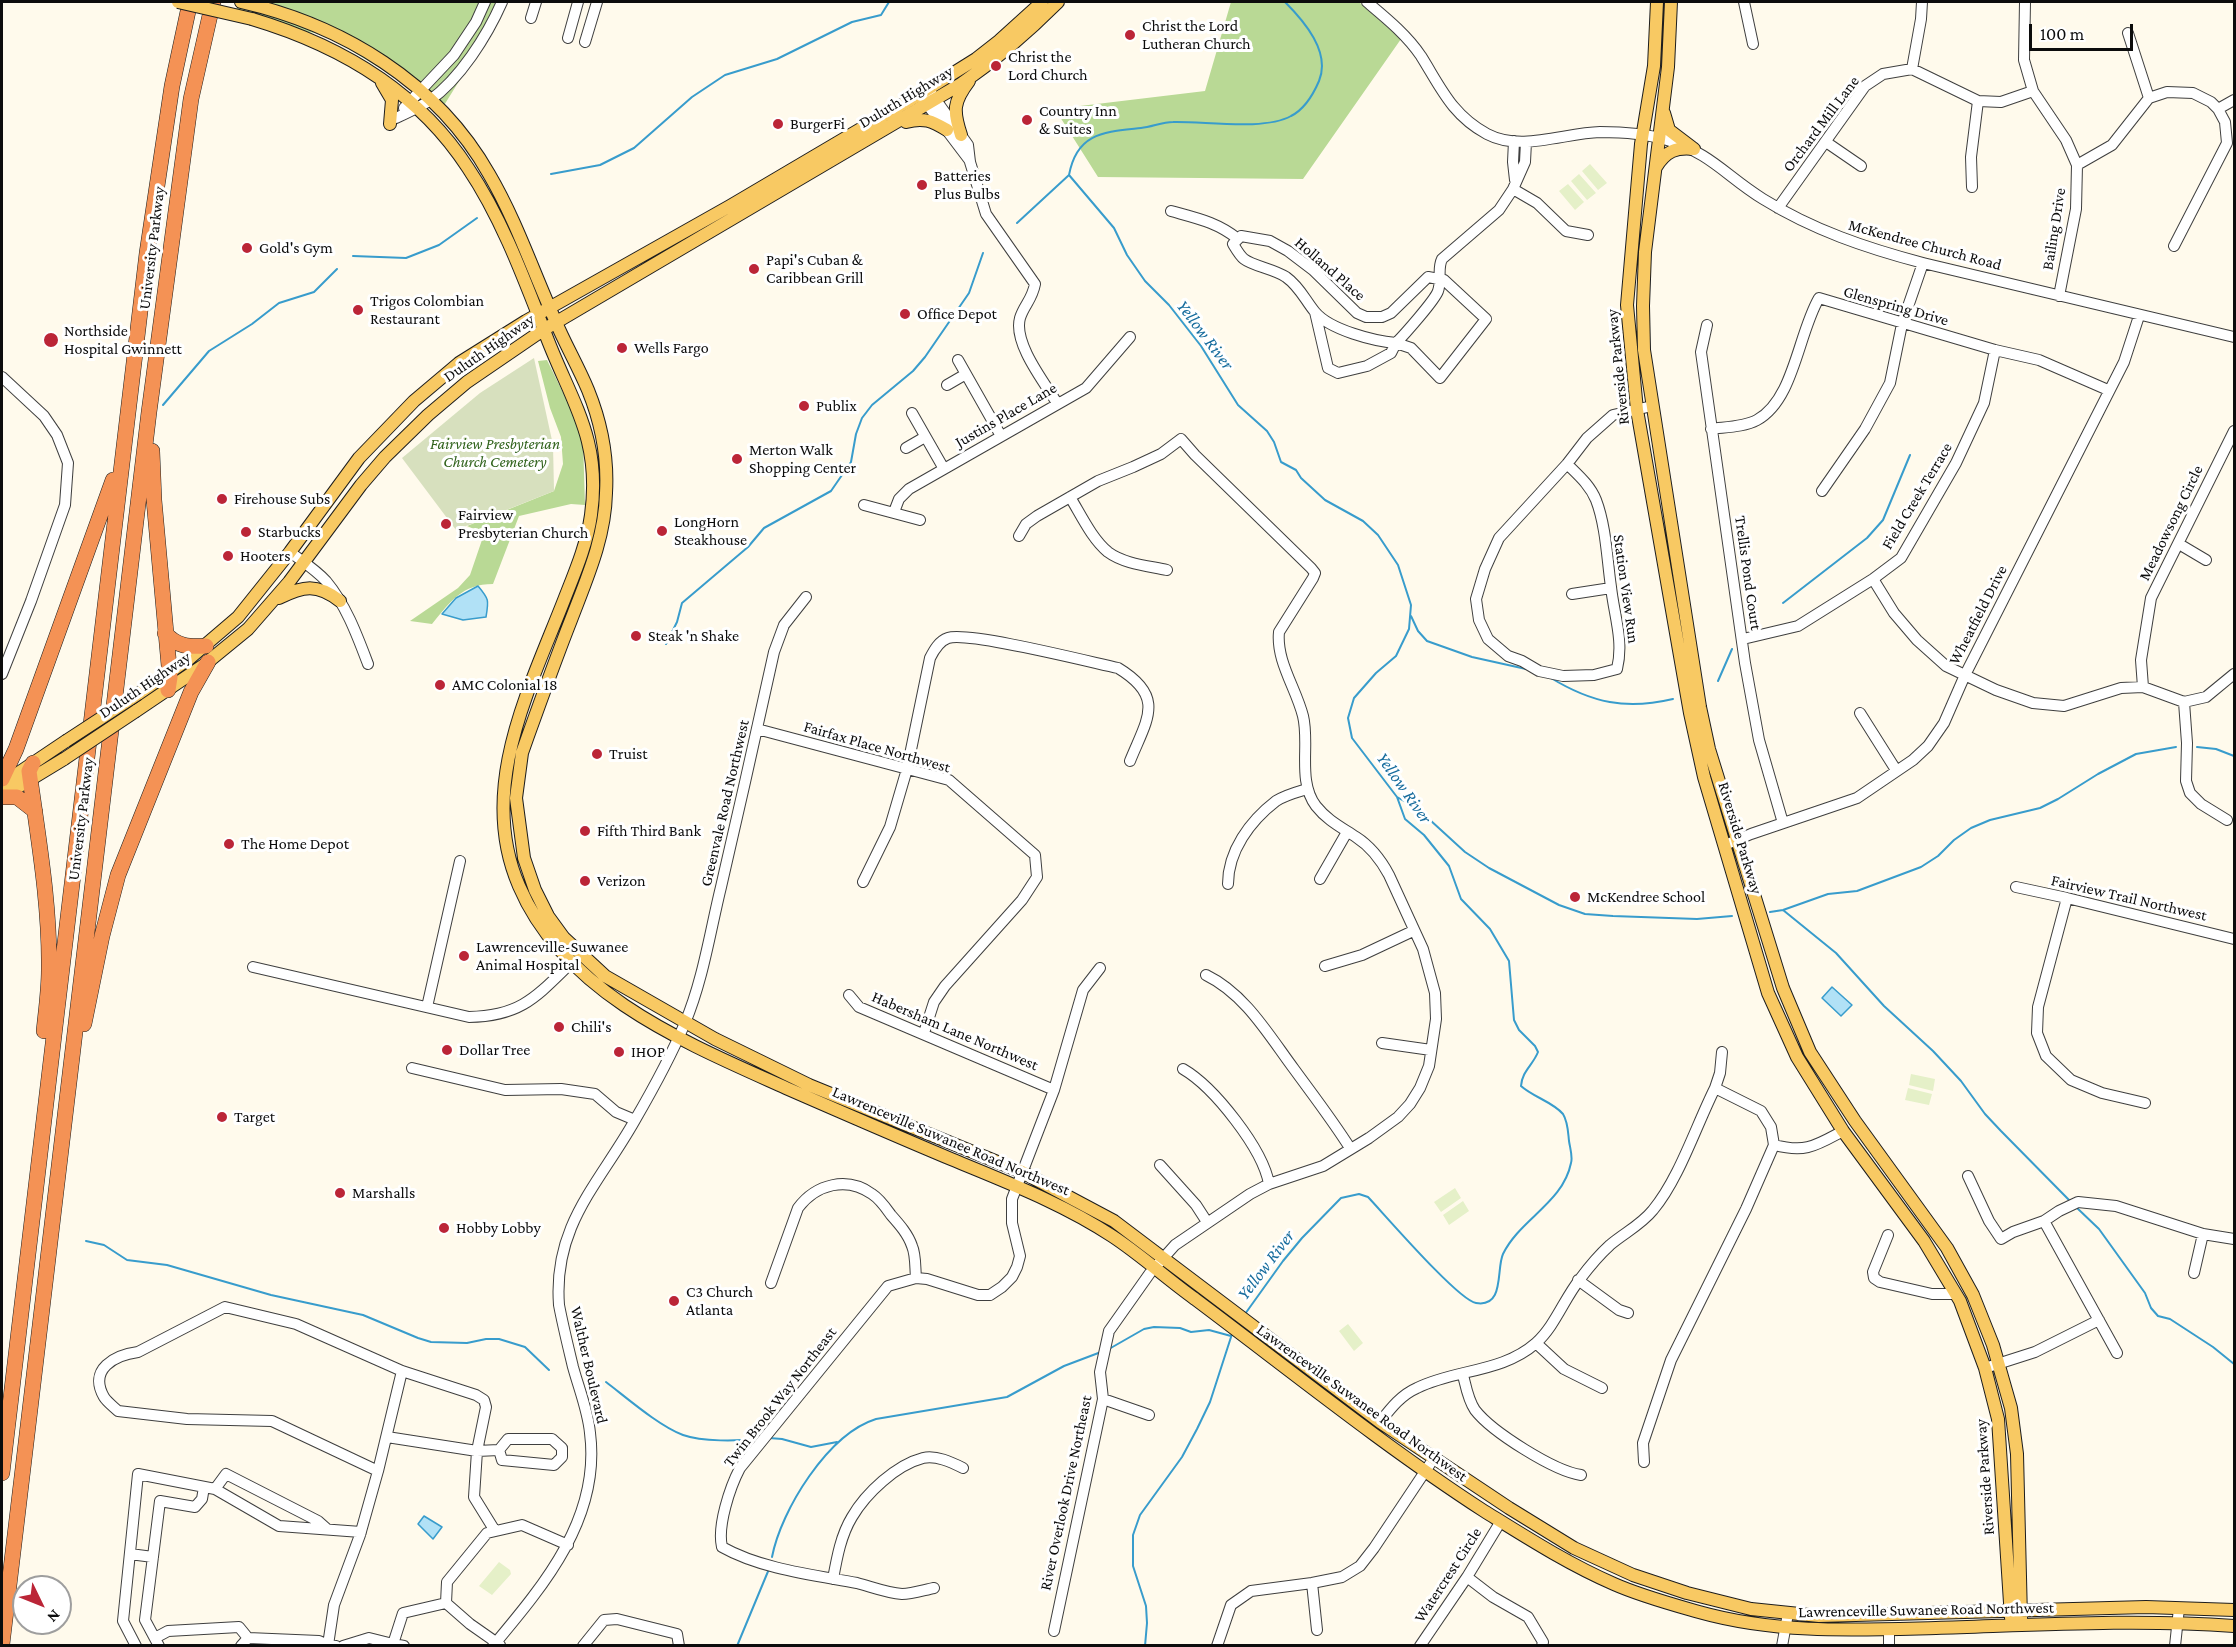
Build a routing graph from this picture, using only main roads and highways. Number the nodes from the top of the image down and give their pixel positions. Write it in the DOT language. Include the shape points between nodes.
graph roads {
  1 [pos="178,2"];
  2 [pos="190,2"];
  3 [pos="213,2"];
  4 [pos="241,2"];
  5 [pos="1042,2"];
  6 [pos="1058,2"];
  7 [pos="1657,2"];
  8 [pos="1671,2"];
  9 [pos="374,73"];
  10 [pos="973,76"];
  11 [pos="928,97"];
  12 [pos="1662,108"];
  13 [pos="390,124"];
  14 [pos="888,128"];
  15 [pos="946,130"];
  16 [pos="962,135"];
  17 [pos="1655,168"];
  18 [pos="544,311"];
  19 [pos="556,323"];
  20 [pos="543,330"];
  21 [pos="154,383"];
  22 [pos="123,452"];
  23 [pos="275,600"];
  24 [pos="340,601"];
  25 [pos="165,633"];
  26 [pos="206,646"];
  27 [pos="208,662"];
  28 [pos="169,681"];
  29 [pos="187,702"];
  30 [pos="16,749"];
  31 [pos="32,770"];
  32 [pos="2,779"];
  33 [pos="2,784"];
  34 [pos="2,797"];
  35 [pos="35,811"];
  36 [pos="1731,842"];
  37 [pos="66,1097"];
  38 [pos="38,1167"];
  39 [pos="2,1473"];
  40 [pos="2014,1579"];
  41 [pos="2056,1610"];
  42 [pos="2235,1610"];
  43 [pos="2015,1612"];
  44 [pos="1971,1613"];
  45 [pos="2016,1626"];
  46 [pos="2235,1626"];
  47 [pos="2,1644"];
  1 -- 9 [label="main road, bridge" via="252,19 312,39"];
  2 -- 22 [label="highway, University Parkway" via="157,176"];
  3 -- 21 [label="highway, University Parkway" via="180,172"];
  4 -- 18 [label="main road" via="304,20 348,39 391,66 430,100 463,135 488,172 508,210"];
  5 -- 11 [label="main road, Duluth Highway"];
  6 -- 10 [label="main road, Duluth Highway"];
  7 -- 36 [label="main road, Riverside Parkway" via="1654,66 1643,136 1627,305 1637,410 1690,713 1704,777"];
  8 -- 12 [label="main road, Riverside Parkway"];
  9 -- 13 [label="main road" via="392,100"];
  9 -- 18 [label="main road" via="413,105 460,156"];
  10 -- 11 [label="main road, Duluth Highway"];
  10 -- 16 [label="main road" via="956,103 955,116"];
  11 -- 14 [label="main road, Duluth Highway"];
  11 -- 18 [label="main road, Duluth Highway"];
  12 -- 17 [label="main road, Riverside Parkway"];
  12 -- 17 [label="main road" via="1670,130 1694,149 1672,150"];
  14 -- 15 [label="main road" via="920,118"];
  14 -- 19 [label="main road, Duluth Highway"];
  17 -- 36 [label="main road, Riverside Parkway" via="1645,252 1644,350 1700,708"];
  18 -- 19 [label="main road"];
  18 -- 20 [label="main road"];
  18 -- 26 [label="main road, Duluth Highway" via="459,363 414,401 359,458 238,617"];
  19 -- 20 [label="main road, Duluth Highway"];
  19 -- 44 [label="main road, Lawrenceville Suwanee Road Northwest" via="588,391 606,458 605,516 601,538 522,753 516,798 522,848 534,890 564,938 605,976 819,1090 1022,1172 1114,1221 1380,1422 1574,1548 1633,1575 1751,1609 1819,1616"];
  20 -- 23 [label="main road, Duluth Highway" via="467,382 406,435 362,485"];
  20 -- 45 [label="main road, Lawrenceville Suwanee Road Northwest" via="588,436 593,491 589,528 577,568 526,693 512,740 504,820 509,855 520,889 550,938 571,963 615,999 678,1038 1080,1216 1120,1241 1425,1472 1524,1537 1613,1583 1711,1616 1785,1629"];
  21 -- 25 [label="highway" via="152,466"];
  21 -- 37 [label="highway, University Parkway"];
  22 -- 30 [label="highway"];
  22 -- 38 [label="highway, University Parkway"];
  23 -- 24 [label="main road" via="308,587"];
  23 -- 27 [label="main road, Duluth Highway"];
  25 -- 26 [label="highway" via="178,644"];
  25 -- 28 [label="highway"];
  26 -- 28 [label="main road, Duluth Highway"];
  27 -- 28 [label="main road, Duluth Highway"];
  27 -- 29 [label="highway"];
  28 -- 29 [label="highway" via="185,692"];
  28 -- 31 [label="main road, Duluth Highway, bridge" via="138,694 66,741"];
  28 -- 31 [label="main road, Duluth Highway, bridge" via="136,711 64,759"];
  29 -- 37 [label="highway" via="118,875"];
  30 -- 31 [label="highway" via="18,757"];
  30 -- 32 [label="highway"];
  31 -- 33 [label="main road, Duluth Highway"];
  31 -- 34 [label="main road, Duluth Highway"];
  31 -- 35 [label="highway"];
  34 -- 35 [label="highway" via="17,797"];
  35 -- 38 [label="highway" via="49,971 36,1114"];
  36 -- 40 [label="main road, Riverside Parkway" via="1768,993 1797,1057 1843,1131 1942,1270 1956,1294 1985,1368 1998,1419"];
  36 -- 40 [label="main road, Riverside Parkway" via="1810,1052 1947,1248 1973,1295 2011,1408 2017,1454"];
  37 -- 47 [label="highway, University Parkway"];
  38 -- 39 [label="highway, University Parkway"];
  40 -- 41 [label="main road" via="2034,1605"];
  40 -- 43 [label="main road, Riverside Parkway"];
  40 -- 44 [label="main road" via="2001,1603"];
  41 -- 42 [label="main road, Lawrenceville Suwanee Road Northwest"];
  41 -- 43 [label="main road, Lawrenceville Suwanee Road Northwest"];
  43 -- 44 [label="main road, Lawrenceville Suwanee Road Northwest"];
  43 -- 45 [label="main road, Riverside Parkway"];
  45 -- 46 [label="main road, Lawrenceville Suwanee Road Northwest" via="2140,1621"];
}
